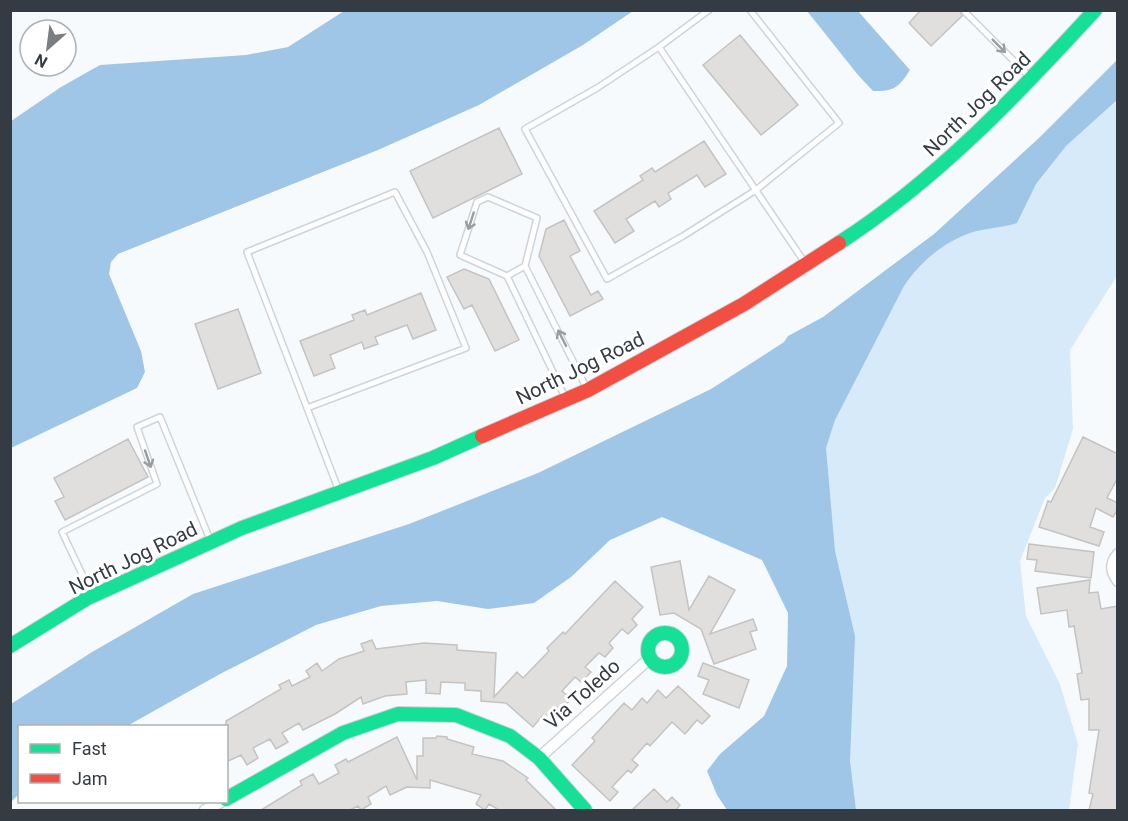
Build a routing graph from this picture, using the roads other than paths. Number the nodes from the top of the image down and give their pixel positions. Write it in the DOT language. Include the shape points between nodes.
graph roads {
  1 [pos="709,10"];
  2 [pos="750,10"];
  3 [pos="965,12"];
  4 [pos="1090,12"];
  5 [pos="659,47"];
  6 [pos="1032,79"];
  7 [pos="756,190"];
  8 [pos="806,264"];
  9 [pos="525,266"];
  10 [pos="507,276"];
  11 [pos="588,390"];
  12 [pos="566,400"];
  13 [pos="307,408"];
  14 [pos="339,492"];
  15 [pos="211,542"];
  16 [pos="1118,554"];
  17 [pos="1118,581"];
  18 [pos="92,597"];
  19 [pos="10,646"];
  20 [pos="650,658"];
  21 [pos="539,758"];
  22 [pos="228,798"];
  23 [pos="585,810"];
  1 -- 5 [label="lane"];
  2 -- 7 [label="lane" via="839,123"];
  3 -- 6 [label="lane, one-way"];
  4 -- 6 [label="street, North Jog Road"];
  5 -- 7 [label="lane"];
  5 -- 7 [label="lane" via="525,129 607,279"];
  6 -- 8 [label="street, North Jog Road" via="934,173"];
  7 -- 8 [label="lane"];
  8 -- 11 [label="street, North Jog Road" via="744,304"];
  9 -- 10 [label="lane"];
  9 -- 10 [label="lane, one-way" via="537,218 488,197 477,201 460,255"];
  11 -- 9 [label="lane, one-way"];
  10 -- 12 [label="lane"];
  11 -- 12 [label="street, North Jog Road"];
  12 -- 14 [label="street, North Jog Road" via="433,458"];
  13 -- 13 [label="lane" via="247,252 395,192 427,252 466,348"];
  13 -- 14 [label="lane"];
  14 -- 15 [label="street, North Jog Road"];
  15 -- 18 [label="street, North Jog Road"];
  15 -- 18 [label="lane, one-way" via="160,417 137,427 157,484 62,532"];
  16 -- 17 [label="street" via="1112,564"];
  18 -- 19 [label="street, North Jog Road"];
  20 -- 21 [label="street, Via Toledo"];
  21 -- 22 [label="street" via="510,736 456,715 398,714 344,733"];
  21 -- 23 [label="street"];
}
